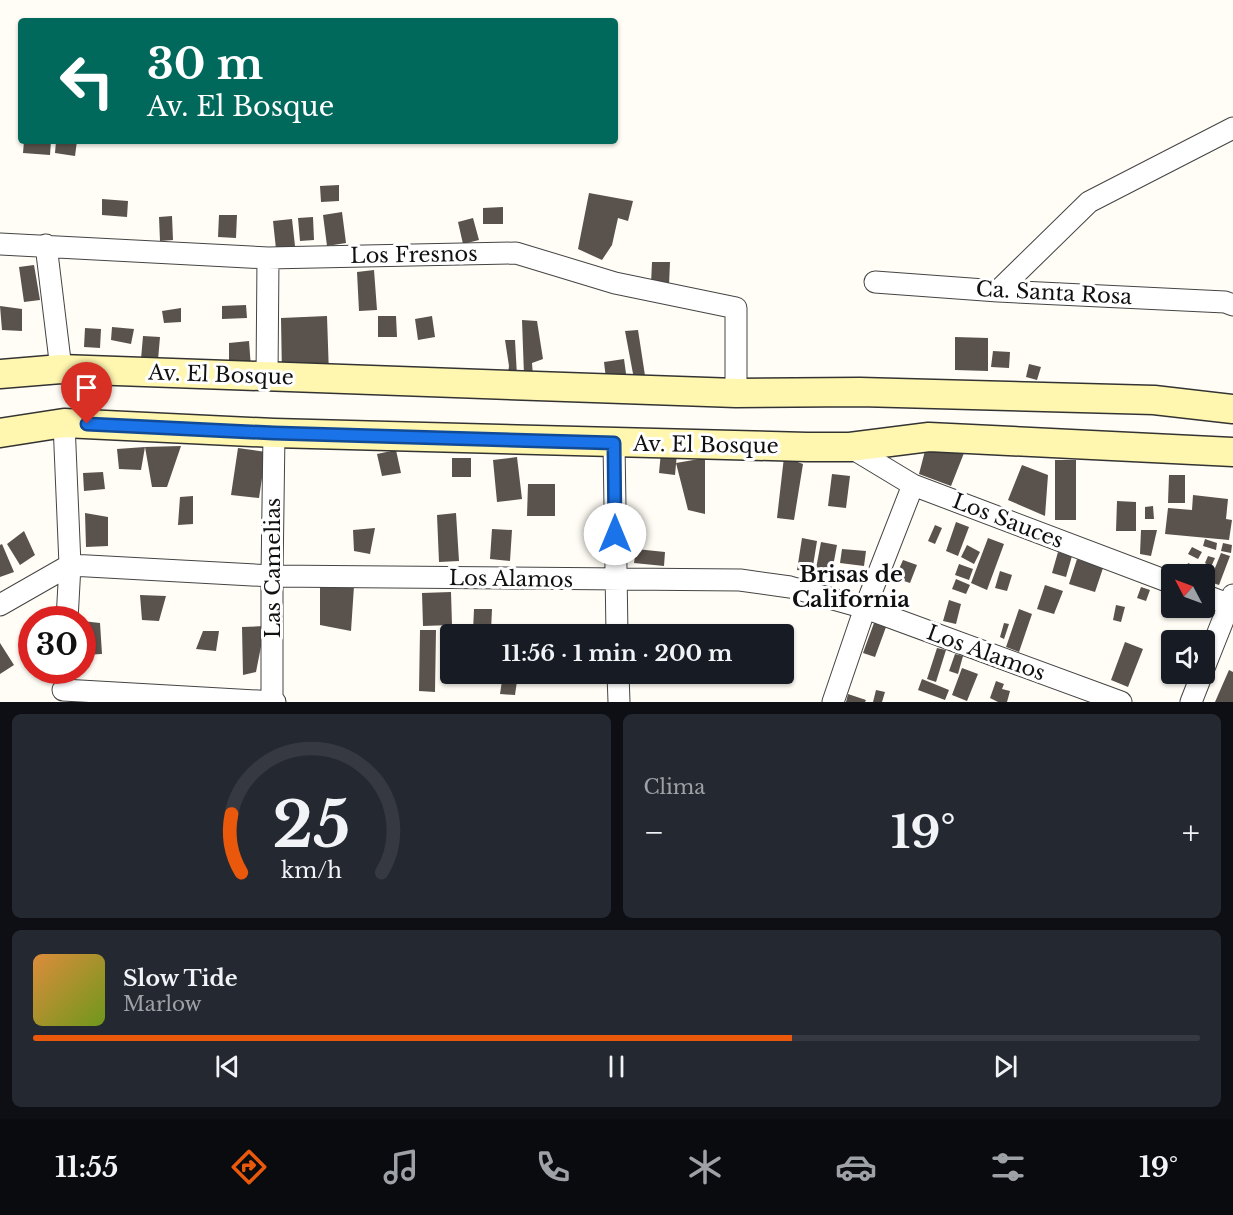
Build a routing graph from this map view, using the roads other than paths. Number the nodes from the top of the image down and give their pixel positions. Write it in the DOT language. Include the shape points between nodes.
graph roads {
  1 [pos="1233,128"];
  2 [pos="0,244"];
  3 [pos="46,245"];
  4 [pos="268,258"];
  5 [pos="875,282"];
  6 [pos="998,291"];
  7 [pos="1233,305"];
  8 [pos="61,369"];
  9 [pos="0,374"];
  10 [pos="267,377"];
  11 [pos="736,393"];
  12 [pos="1233,409"];
  13 [pos="64,423"];
  14 [pos="0,433"];
  15 [pos="274,433"];
  16 [pos="614,443"];
  17 [pos="850,447"];
  18 [pos="1233,452"];
  19 [pos="913,485"];
  20 [pos="70,565"];
  21 [pos="272,576"];
  22 [pos="1161,579"];
  23 [pos="615,580"];
  24 [pos="1215,598"];
  25 [pos="1232,602"];
  26 [pos="0,605"];
  27 [pos="68,606"];
  28 [pos="865,608"];
  29 [pos="617,624"];
  30 [pos="1215,642"];
  31 [pos="618,684"];
  32 [pos="1198,684"];
  33 [pos="63,688"];
  34 [pos="274,702"];
  35 [pos="619,702"];
  36 [pos="833,702"];
  37 [pos="1121,702"];
  38 [pos="1191,702"];
  1 -- 6 [label="street" via="1089,202"];
  2 -- 3 [label="street, Los Fresnos"];
  3 -- 4 [label="street, Los Fresnos"];
  3 -- 8 [label="street"];
  4 -- 10 [label="street"];
  4 -- 11 [label="street, Los Fresnos" via="516,253 615,283 736,308"];
  5 -- 6 [label="street, Ca. Santa Rosa"];
  6 -- 7 [label="street, Ca. Santa Rosa"];
  8 -- 9 [label="street, Av. El Bosque"];
  8 -- 10 [label="street, Av. El Bosque"];
  10 -- 11 [label="street, Av. El Bosque"];
  11 -- 12 [label="street, Av. El Bosque" via="860,392 1154,400"];
  13 -- 14 [label="street, Av. El Bosque"];
  13 -- 15 [label="street, Av. El Bosque"];
  13 -- 20 [label="street"];
  15 -- 16 [label="street, Av. El Bosque"];
  15 -- 21 [label="street, Las Camelias"];
  16 -- 17 [label="street, Av. El Bosque"];
  16 -- 23 [label="street"];
  17 -- 18 [label="street, Av. El Bosque" via="928,437"];
  17 -- 19 [label="street, Los Sauces"];
  19 -- 22 [label="street, Los Sauces"];
  19 -- 28 [label="street"];
  20 -- 21 [label="street, Los Alamos"];
  20 -- 26 [label="street"];
  20 -- 27 [label="street"];
  21 -- 23 [label="street, Los Alamos"];
  21 -- 34 [label="street, Las Camelias"];
  23 -- 28 [label="street, Los Alamos" via="740,580 790,587"];
  23 -- 29 [label="street"];
  24 -- 25 [label="street"];
  25 -- 30 [label="street"];
  28 -- 36 [label="street"];
  28 -- 37 [label="street, Los Alamos"];
  31 -- 35 [label="street"];
  32 -- 38 [label="street"];
  33 -- 34 [label="street"];
}
